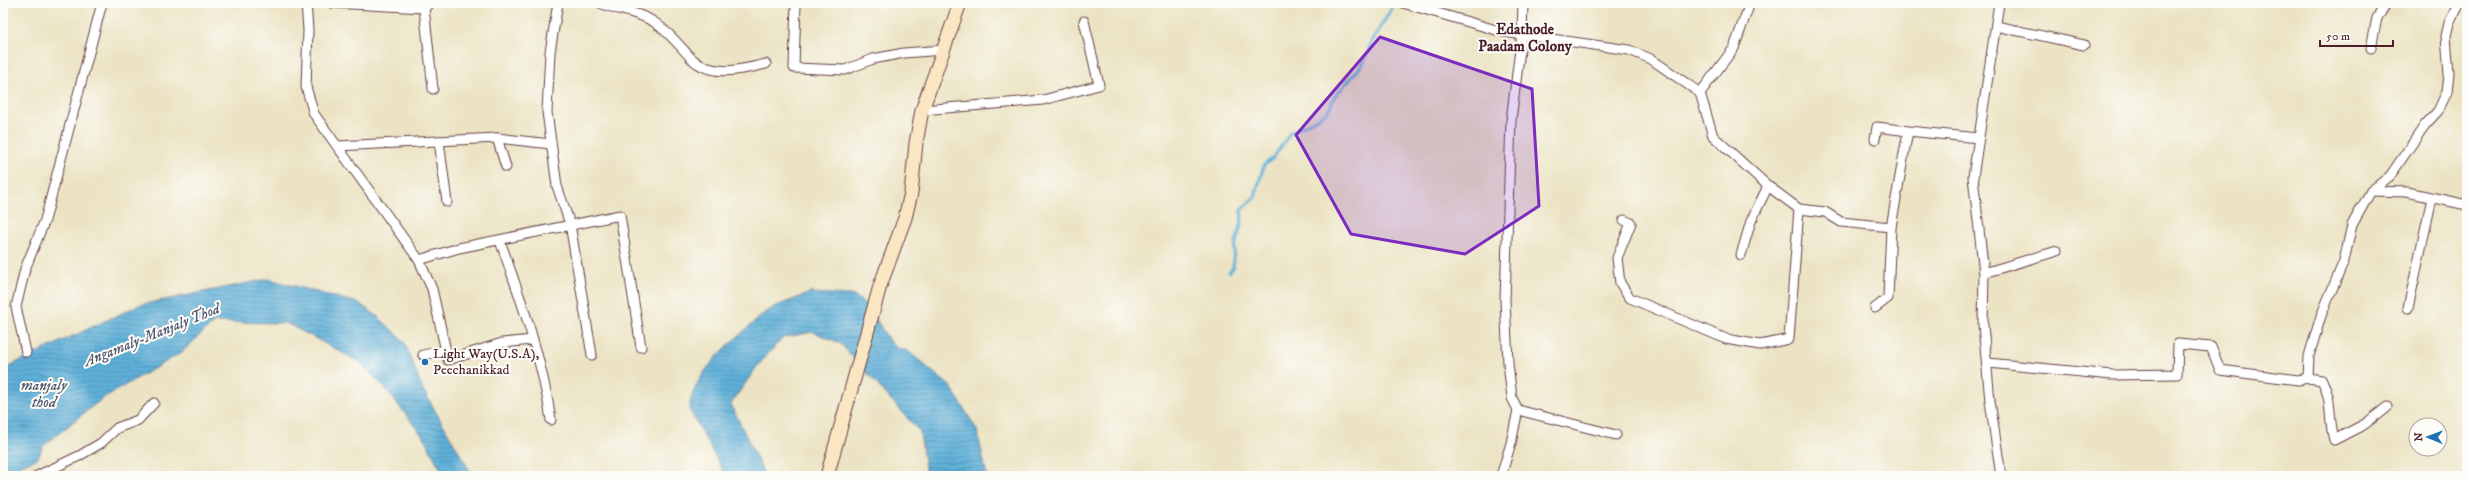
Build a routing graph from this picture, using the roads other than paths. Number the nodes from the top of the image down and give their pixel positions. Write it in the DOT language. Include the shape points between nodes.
graph roads {
  1 [pos="102,3"];
  2 [pos="306,3"];
  3 [pos="332,3"];
  4 [pos="558,3"];
  5 [pos="600,3"];
  6 [pos="796,3"];
  7 [pos="960,3"];
  8 [pos="1403,3"];
  9 [pos="1523,3"];
  10 [pos="1750,3"];
  11 [pos="1999,3"];
  12 [pos="2387,3"];
  13 [pos="2459,3"];
  14 [pos="427,5"];
  15 [pos="1084,21"];
  16 [pos="1996,26"];
  17 [pos="1522,34"];
  18 [pos="2084,45"];
  19 [pos="2371,48"];
  20 [pos="943,50"];
  21 [pos="766,64"];
  22 [pos="433,89"];
  23 [pos="1700,93"];
  24 [pos="922,110"];
  25 [pos="1908,131"];
  26 [pos="497,138"];
  27 [pos="1979,138"];
  28 [pos="1875,139"];
  29 [pos="439,141"];
  30 [pos="551,144"];
  31 [pos="337,146"];
  32 [pos="506,167"];
  33 [pos="1768,186"];
  34 [pos="2371,191"];
  35 [pos="2432,198"];
  36 [pos="447,202"];
  37 [pos="2467,205"];
  38 [pos="1799,208"];
  39 [pos="1624,220"];
  40 [pos="570,224"];
  41 [pos="1892,227"];
  42 [pos="500,240"];
  43 [pos="2058,252"];
  44 [pos="1741,255"];
  45 [pos="419,260"];
  46 [pos="1984,273"];
  47 [pos="1875,308"];
  48 [pos="2408,308"];
  49 [pos="532,340"];
  50 [pos="641,346"];
  51 [pos="446,350"];
  52 [pos="26,352"];
  53 [pos="423,355"];
  54 [pos="592,355"];
  55 [pos="1988,363"];
  56 [pos="2308,378"];
  57 [pos="154,403"];
  58 [pos="2387,407"];
  59 [pos="1518,410"];
  60 [pos="551,420"];
  61 [pos="1616,435"];
  62 [pos="37,476"];
  63 [pos="828,476"];
  64 [pos="1501,476"];
  65 [pos="2001,476"];
  1 -- 52 [label="street" via="45,220 25,269 16,307"];
  2 -- 31 [label="street" via="306,87 314,114"];
  3 -- 14 [label="street"];
  4 -- 30 [label="street" via="550,52 547,112"];
  5 -- 21 [label="street" via="616,10 641,14 655,22 673,37 693,60 713,71 742,70"];
  6 -- 20 [label="street" via="794,68 845,70 873,59"];
  7 -- 20 [label="main road"];
  8 -- 17 [label="street" via="1503,32"];
  9 -- 17 [label="street"];
  10 -- 23 [label="street" via="1734,48"];
  11 -- 16 [label="street"];
  12 -- 19 [label="street" via="2377,18"];
  13 -- 34 [label="street" via="2446,36 2447,92 2438,111 2425,125 2390,176"];
  14 -- 22 [label="street"];
  15 -- 24 [label="street" via="1099,85 1043,100"];
  16 -- 18 [label="street"];
  16 -- 27 [label="street"];
  17 -- 23 [label="street" via="1629,50 1651,59"];
  17 -- 59 [label="street" via="1511,120 1505,300 1512,398"];
  20 -- 24 [label="main road"];
  23 -- 33 [label="street" via="1713,136"];
  24 -- 63 [label="main road" via="911,193 889,266 880,286"];
  25 -- 27 [label="street"];
  25 -- 28 [label="street" via="1877,127"];
  25 -- 41 [label="street"];
  26 -- 29 [label="street"];
  26 -- 30 [label="street"];
  26 -- 32 [label="street"];
  27 -- 46 [label="street" via="1974,177"];
  29 -- 31 [label="street"];
  29 -- 36 [label="street"];
  30 -- 40 [label="street" via="557,186"];
  31 -- 45 [label="street"];
  33 -- 38 [label="street"];
  33 -- 44 [label="street" via="1751,221"];
  34 -- 35 [label="street" via="2407,192"];
  34 -- 56 [label="street" via="2352,225 2344,261 2321,316 2308,356"];
  35 -- 37 [label="street"];
  35 -- 48 [label="street"];
  38 -- 39 [label="street" via="1789,339 1760,345 1726,339 1630,298 1620,283 1617,258 1631,223"];
  38 -- 41 [label="street" via="1825,212 1840,222"];
  40 -- 42 [label="street"];
  40 -- 50 [label="street" via="612,216 622,217"];
  40 -- 54 [label="street"];
  41 -- 47 [label="street" via="1888,298"];
  42 -- 45 [label="street" via="459,248"];
  42 -- 49 [label="street" via="526,312"];
  43 -- 46 [label="street"];
  45 -- 51 [label="street" via="432,289"];
  46 -- 55 [label="street" via="1983,325"];
  49 -- 51 [label="street" via="502,343 448,360"];
  49 -- 60 [label="street" via="547,390"];
  51 -- 53 [label="street"];
  55 -- 56 [label="street" via="2112,375 2177,374 2178,344 2211,347 2220,370 2298,380"];
  55 -- 65 [label="street" via="1990,401"];
  56 -- 58 [label="street" via="2322,380 2330,394 2330,426 2334,440 2365,424"];
  57 -- 62 [label="street" via="138,420 117,428 101,443"];
  59 -- 61 [label="street"];
  59 -- 64 [label="street" via="1512,443"];
}
